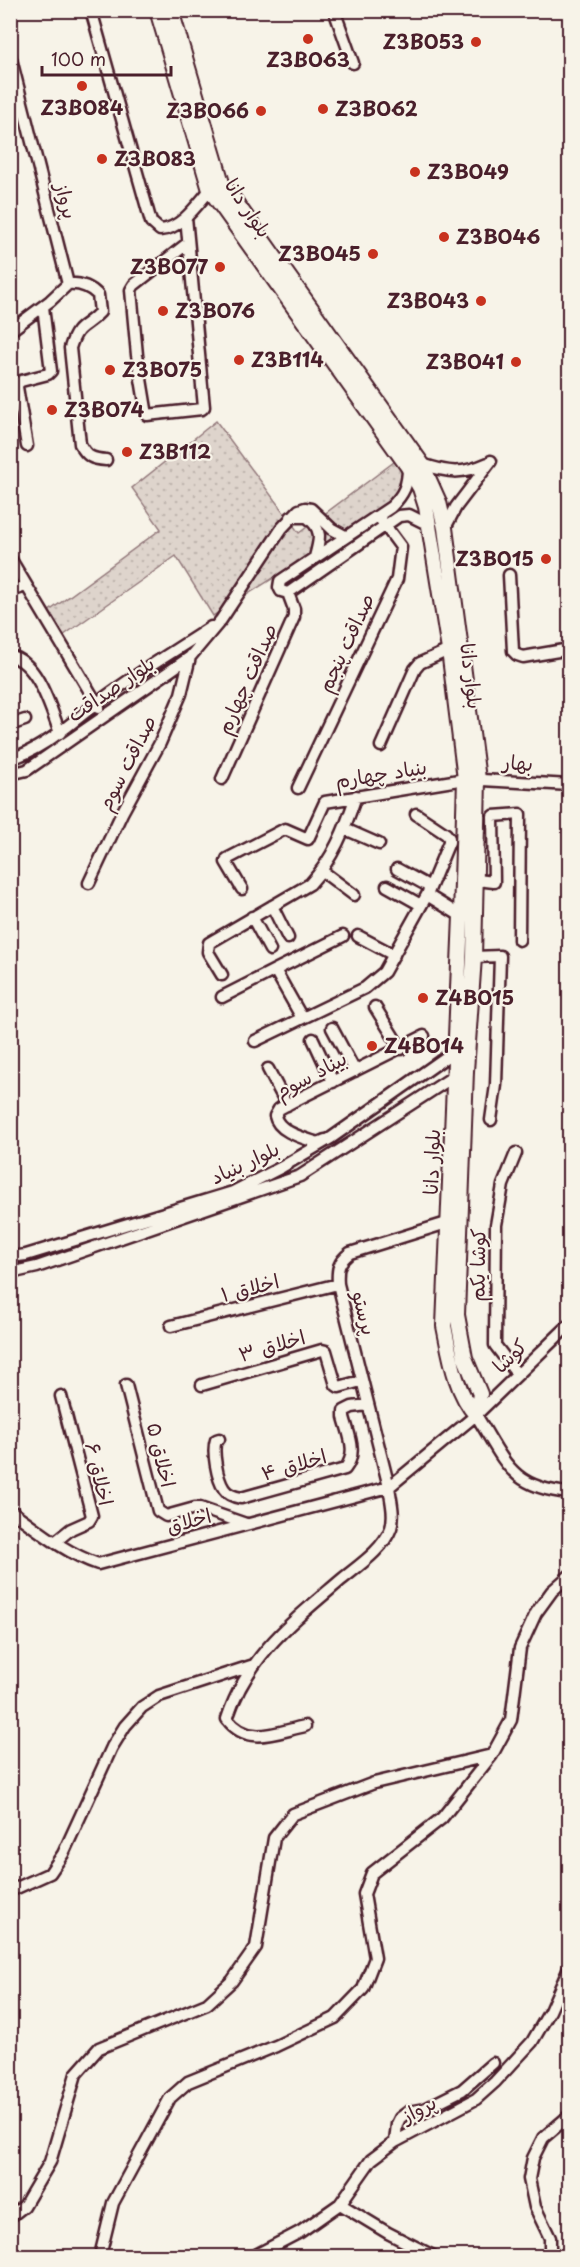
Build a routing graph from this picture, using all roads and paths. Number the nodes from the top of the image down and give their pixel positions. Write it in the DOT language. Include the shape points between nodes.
graph roads {
  1 [pos="91,10"];
  2 [pos="157,10"];
  3 [pos="171,10"];
  4 [pos="334,10"];
  5 [pos="10,55"];
  6 [pos="354,63"];
  7 [pos="210,190"];
  8 [pos="186,217"];
  9 [pos="188,243"];
  10 [pos="68,284"];
  11 [pos="43,307"];
  12 [pos="10,331"];
  13 [pos="27,446"];
  14 [pos="106,460"];
  15 [pos="415,465"];
  16 [pos="291,517"];
  17 [pos="381,520"];
  18 [pos="429,525"];
  19 [pos="445,528"];
  20 [pos="345,536"];
  21 [pos="315,557"];
  22 [pos="10,558"];
  23 [pos="509,575"];
  24 [pos="26,586"];
  25 [pos="10,591"];
  26 [pos="288,593"];
  27 [pos="221,620"];
  28 [pos="570,649"];
  29 [pos="448,650"];
  30 [pos="10,656"];
  31 [pos="190,657"];
  32 [pos="97,703"];
  33 [pos="104,715"];
  34 [pos="25,720"];
  35 [pos="10,725"];
  36 [pos="60,733"];
  37 [pos="381,746"];
  38 [pos="10,759"];
  39 [pos="10,774"];
  40 [pos="222,779"];
  41 [pos="471,779"];
  42 [pos="570,785"];
  43 [pos="298,788"];
  44 [pos="356,796"];
  45 [pos="416,814"];
  46 [pos="345,829"];
  47 [pos="379,844"];
  48 [pos="397,869"];
  49 [pos="322,871"];
  50 [pos="477,880"];
  51 [pos="88,883"];
  52 [pos="387,886"];
  53 [pos="242,889"];
  54 [pos="354,895"];
  55 [pos="426,896"];
  56 [pos="272,906"];
  57 [pos="461,916"];
  58 [pos="252,917"];
  59 [pos="342,936"];
  60 [pos="358,936"];
  61 [pos="288,938"];
  62 [pos="519,940"];
  63 [pos="270,950"];
  64 [pos="394,955"];
  65 [pos="474,957"];
  66 [pos="275,970"];
  67 [pos="222,975"];
  68 [pos="222,997"];
  69 [pos="375,1007"];
  70 [pos="302,1018"];
  71 [pos="332,1028"];
  72 [pos="424,1036"];
  73 [pos="313,1039"];
  74 [pos="255,1041"];
  75 [pos="462,1047"];
  76 [pos="401,1049"];
  77 [pos="268,1069"];
  78 [pos="355,1071"];
  79 [pos="460,1073"];
  80 [pos="333,1082"];
  81 [pos="287,1105"];
  82 [pos="491,1120"];
  83 [pos="331,1138"];
  84 [pos="516,1153"];
  85 [pos="450,1222"];
  86 [pos="10,1257"];
  87 [pos="10,1273"];
  88 [pos="338,1284"];
  89 [pos="570,1324"];
  90 [pos="171,1326"];
  91 [pos="517,1374"];
  92 [pos="362,1381"];
  93 [pos="126,1385"];
  94 [pos="202,1385"];
  95 [pos="61,1396"];
  96 [pos="367,1405"];
  97 [pos="476,1415"];
  98 [pos="219,1439"];
  99 [pos="389,1487"];
  100 [pos="570,1493"];
  101 [pos="10,1510"];
  102 [pos="246,1524"];
  103 [pos="55,1542"];
  104 [pos="570,1575"];
  105 [pos="254,1665"];
  106 [pos="304,1726"];
  107 [pos="492,1755"];
  108 [pos="10,1891"];
  109 [pos="570,1966"];
  110 [pos="493,2063"];
  111 [pos="570,2115"];
  112 [pos="395,2142"];
  113 [pos="340,2204"];
  114 [pos="10,2217"];
  115 [pos="420,2254"];
  116 [pos="100,2256"];
  117 [pos="254,2256"];
  118 [pos="433,2256"];
  119 [pos="550,2256"];
  1 -- 8 [label="street" via="151,222 160,230 168,229"];
  2 -- 7 [label="street, بلوار دانا"];
  3 -- 15 [label="street, بلوار دانا" via="222,183"];
  4 -- 6 [label="street"];
  5 -- 10 [label="street, پرواز"];
  7 -- 8 [label="street"];
  7 -- 15 [label="street, بلوار دانا"];
  8 -- 9 [label="street"];
  9 -- 9 [label="street" via="131,290 147,415 204,406"];
  10 -- 11 [label="street"];
  10 -- 14 [label="street" via="77,283 98,295 100,312 83,324 70,348 80,444 92,459"];
  11 -- 12 [label="street"];
  11 -- 13 [label="street" via="51,371 21,381 17,387"];
  15 -- 17 [label="street" via="401,497"];
  15 -- 18 [label="street, بلوار دانا"];
  15 -- 19 [label="street, بلوار دانا" via="439,502"];
  15 -- 19 [label="street" via="456,473 491,461"];
  16 -- 20 [label="street" via="298,510 312,509"];
  16 -- 21 [label="street" via="307,517 319,529 321,537"];
  16 -- 27 [label="street, بلوار صداقت"];
  17 -- 18 [label="street" via="409,515"];
  17 -- 20 [label="street"];
  17 -- 26 [label="street"];
  17 -- 43 [label="street, صداقت پنجم" via="400,547 397,579"];
  18 -- 29 [label="street, بلوار دانا"];
  19 -- 41 [label="street, بلوار دانا"];
  20 -- 21 [label="street"];
  21 -- 26 [label="street" via="280,581 281,591"];
  22 -- 24 [label="street"];
  23 -- 28 [label="street" via="513,651 523,657"];
  24 -- 25 [label="street"];
  24 -- 32 [label="street"];
  26 -- 40 [label="street, صداقت چهارم" via="294,617"];
  27 -- 31 [label="street, بلوار صداقت"];
  27 -- 32 [label="street, بلوار صداقت"];
  29 -- 37 [label="street" via="415,669"];
  29 -- 41 [label="street, بلوار دانا"];
  30 -- 36 [label="street" via="32,670"];
  31 -- 33 [label="street, بلوار صداقت"];
  31 -- 51 [label="street, صداقت سوم" via="181,694 160,743"];
  32 -- 33 [label="street"];
  32 -- 36 [label="street, بلوار صداقت"];
  33 -- 39 [label="street, بلوار صداقت" via="27,770"];
  34 -- 35 [label="street"];
  36 -- 38 [label="street, بلوار صداقت"];
  41 -- 42 [label="street, بهار"];
  41 -- 44 [label="street, بنیاد چهارم"];
  41 -- 50 [label="street, بلوار دانا"];
  41 -- 57 [label="street, بلوار دانا"];
  44 -- 46 [label="street"];
  44 -- 53 [label="street, بنیاد چهارم" via="325,802 308,839 285,829 230,856 226,862"];
  45 -- 55 [label="street" via="449,838"];
  46 -- 47 [label="street"];
  46 -- 49 [label="street"];
  48 -- 55 [label="street"];
  49 -- 54 [label="street"];
  49 -- 56 [label="street" via="310,885"];
  50 -- 62 [label="street" via="494,882 493,816 520,814"];
  50 -- 65 [label="street, بلوار دانا"];
  52 -- 55 [label="street"];
  55 -- 57 [label="street"];
  55 -- 64 [label="street"];
  56 -- 58 [label="street"];
  56 -- 61 [label="street"];
  57 -- 75 [label="street, بلوار دانا"];
  58 -- 63 [label="street"];
  58 -- 67 [label="street" via="209,943 208,952"];
  59 -- 66 [label="street"];
  60 -- 64 [label="street"];
  64 -- 70 [label="street" via="384,972 365,988"];
  65 -- 75 [label="street, بلوار دانا"];
  65 -- 82 [label="street" via="500,956 496,1085"];
  66 -- 68 [label="street"];
  66 -- 70 [label="street"];
  69 -- 76 [label="street"];
  70 -- 74 [label="street"];
  71 -- 78 [label="street"];
  72 -- 76 [label="street, بیناد سوم"];
  73 -- 80 [label="street"];
  75 -- 79 [label="street, بلوار دانا"];
  75 -- 83 [label="street, بلوار بنیاد"];
  76 -- 78 [label="street, بیناد سوم"];
  77 -- 81 [label="street"];
  78 -- 80 [label="street, بیناد سوم"];
  79 -- 85 [label="street, بلوار دانا"];
  79 -- 87 [label="street, بلوار بنیاد" via="300,1176"];
  79 -- 97 [label="street, بلوار دانا" via="457,1315 461,1345 480,1394"];
  80 -- 81 [label="street, بیناد سوم"];
  81 -- 83 [label="street, بیناد سوم" via="275,1116 284,1129 318,1143"];
  83 -- 86 [label="street, بلوار بنیاد" via="233,1192"];
  84 -- 91 [label="street, کوشا یکم" via="502,1185 496,1225 495,1345"];
  85 -- 88 [label="street, پرستو" via="350,1253 337,1269"];
  85 -- 97 [label="street, بلوار دانا" via="444,1326 450,1359 468,1406"];
  88 -- 90 [label="street, اخلاق ۱"];
  88 -- 92 [label="street, پرستو"];
  89 -- 91 [label="street, کوشا"];
  91 -- 97 [label="street, کوشا"];
  92 -- 94 [label="street, اخلاق ۳" via="336,1385 326,1351 322,1350"];
  92 -- 96 [label="street, پرستو"];
  93 -- 102 [label="street, اخلاق ۵" via="158,1511 166,1516 200,1508"];
  95 -- 103 [label="street, اخلاق ۶" via="92,1516"];
  96 -- 98 [label="street, اخلاق ۴" via="345,1411 353,1454 345,1469 241,1498 225,1491 220,1479 214,1445"];
  96 -- 99 [label="street, پرستو"];
  97 -- 99 [label="street"];
  97 -- 100 [label="street" via="519,1479 547,1491"];
  99 -- 102 [label="street, اخلاق"];
  99 -- 105 [label="street, پرستو" via="393,1517 386,1538 282,1631"];
  101 -- 103 [label="street, اخلاق"];
  102 -- 103 [label="street, اخلاق" via="98,1564"];
  104 -- 107 [label="street" via="536,1613 520,1648 511,1720"];
  105 -- 106 [label="street, پرستو" via="227,1719 235,1730 256,1737"];
  105 -- 108 [label="street" via="159,1696 142,1707 112,1747 63,1854 50,1873"];
  107 -- 114 [label="street" via="374,1784 293,1814 274,1838 256,1947 232,1981 207,2004 99,2048 76,2074 50,2162 24,2206"];
  107 -- 116 [label="street" via="442,1818 372,1873 363,1894 375,1958 363,1989 335,2018 188,2082 170,2098 113,2203"];
  109 -- 112 [label="street, پرواز" via="532,2042 495,2082 476,2099"];
  110 -- 112 [label="street" via="462,2090 400,2118"];
  111 -- 119 [label="street" via="543,2138 533,2158 530,2179 535,2207 550,2238"];
  112 -- 113 [label="street, پرواز" via="371,2160"];
  113 -- 115 [label="street"];
  113 -- 117 [label="street, پرواز" via="300,2232"];
  115 -- 118 [label="street"];
}
